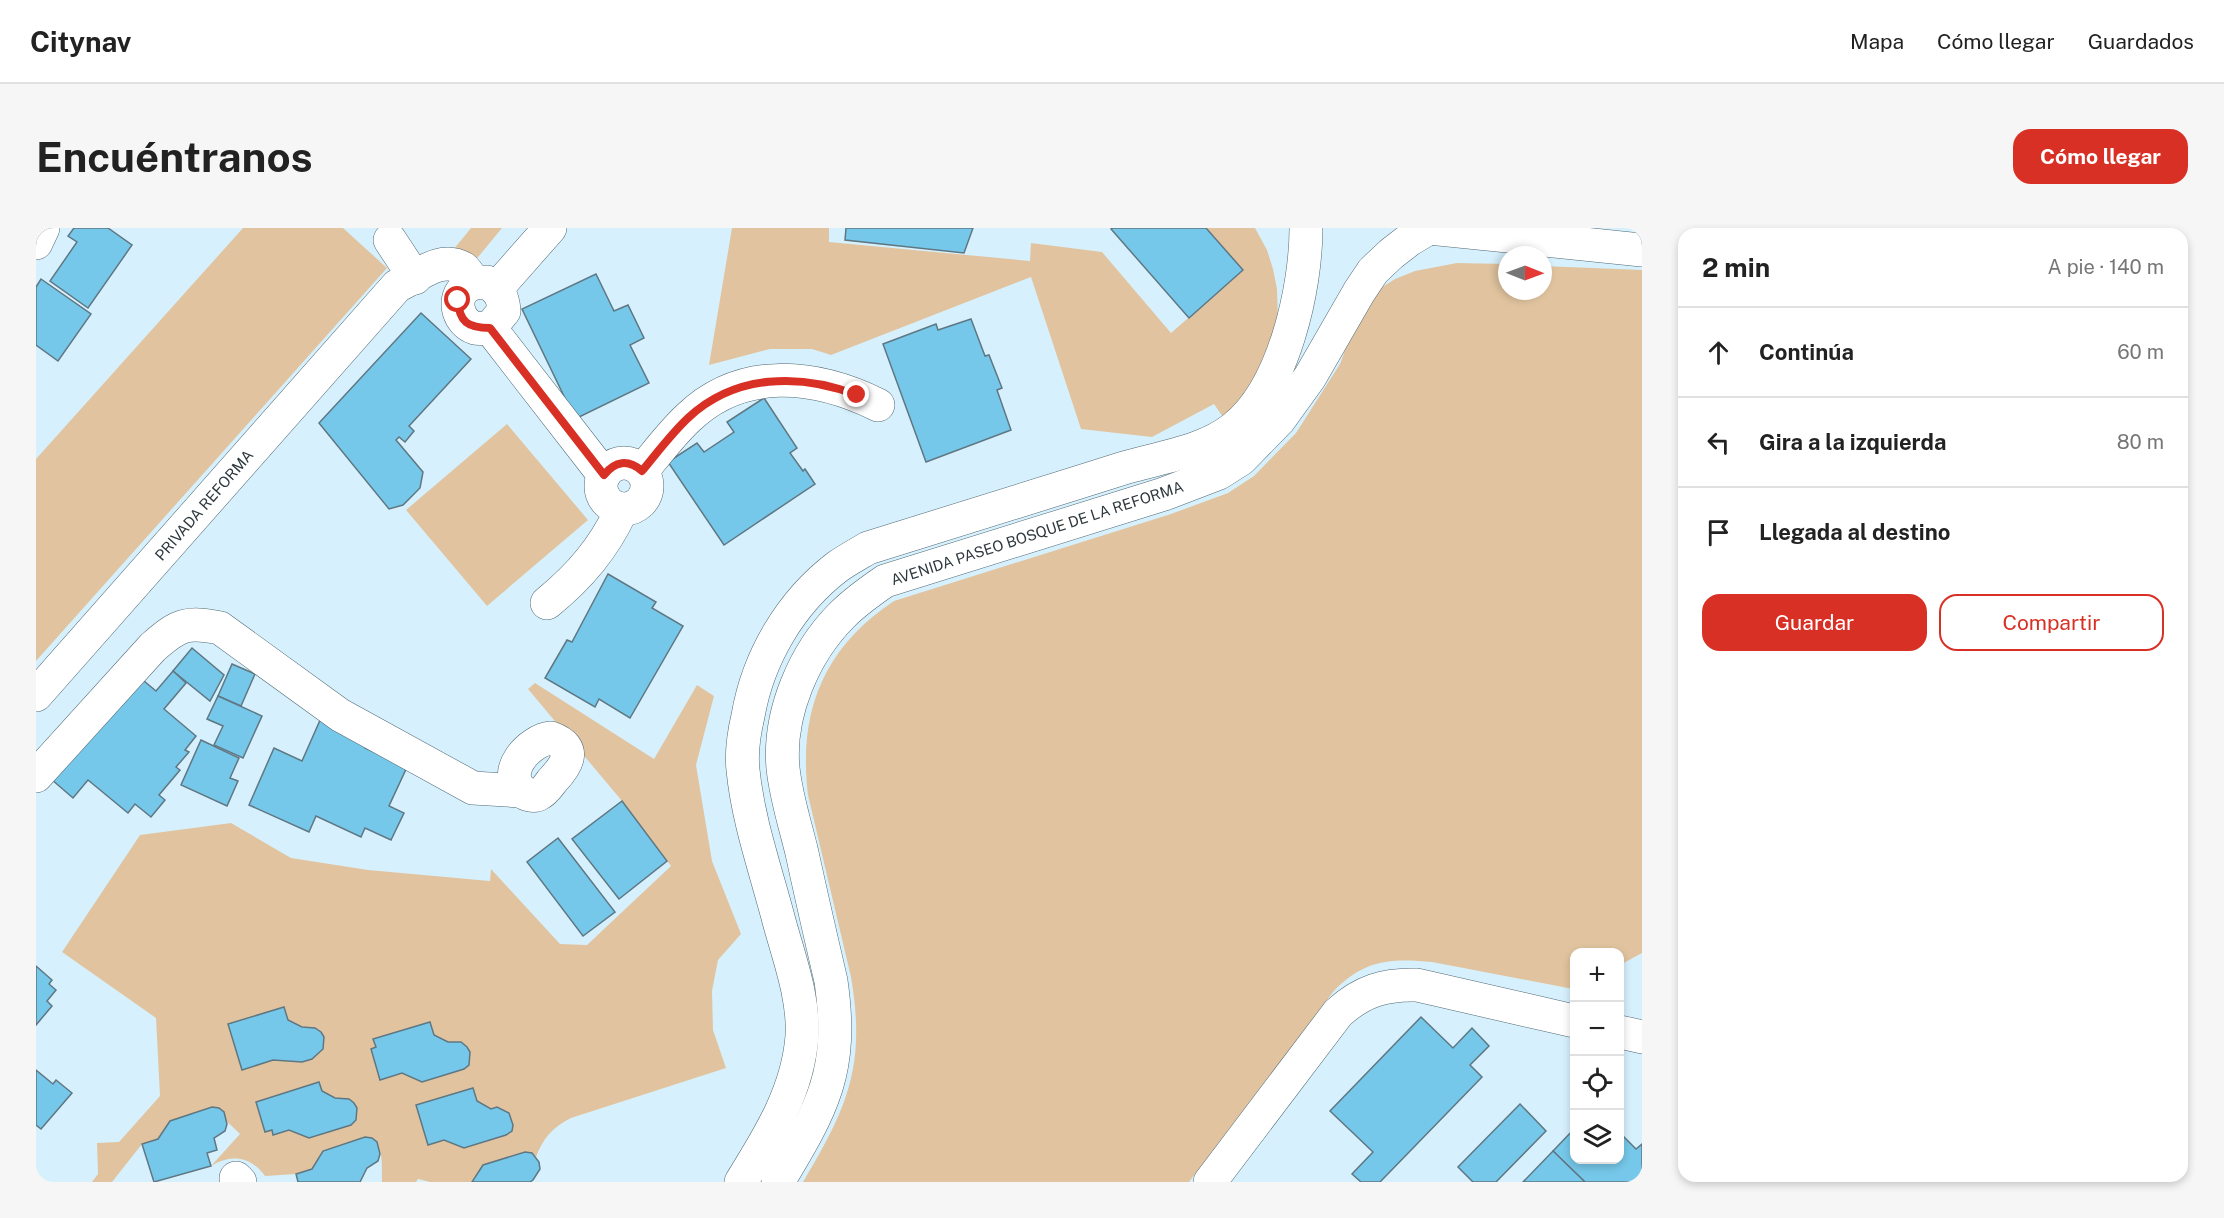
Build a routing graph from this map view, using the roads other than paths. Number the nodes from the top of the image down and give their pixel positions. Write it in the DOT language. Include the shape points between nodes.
graph roads {
  1 [pos="43,228"];
  2 [pos="550,228"];
  3 [pos="1306,228"];
  4 [pos="1429,228"];
  5 [pos="1438,228"];
  6 [pos="390,240"];
  7 [pos="36,243"];
  8 [pos="1642,250"];
  9 [pos="415,278"];
  10 [pos="477,290"];
  11 [pos="878,405"];
  12 [pos="642,471"];
  13 [pos="604,475"];
  14 [pos="622,509"];
  15 [pos="547,603"];
  16 [pos="36,695"];
  17 [pos="36,776"];
  18 [pos="521,791"];
  19 [pos="1570,1020"];
  20 [pos="1624,1033"];
  21 [pos="1642,1037"];
  22 [pos="741,1182"];
  23 [pos="778,1182"];
  24 [pos="1210,1182"];
  1 -- 7 [label="main road"];
  2 -- 10 [label="main road"];
  3 -- 22 [label="main road" via="1299,296 1283,351 1259,402 1235,428 1204,446 868,548 813,589 773,641 750,702 743,767 748,807 797,987 802,1035 789,1094 768,1139"];
  4 -- 5 [label="main road"];
  4 -- 8 [label="main road"];
  4 -- 23 [label="main road, AVENIDA PASEO BOSQUE DE LA REFORMA" via="1391,254 1373,272 1310,377 1279,420 1241,459 1219,473 1164,494 885,581 861,597 823,638 808,661 789,711 783,766 831,981 836,1036 833,1064 820,1107"];
  6 -- 9 [label="main road"];
  9 -- 10 [label="main road" via="430,279 454,289"];
  9 -- 16 [label="main road, PRIVADA REFORMA" via="397,286"];
  10 -- 13 [label="main road" via="503,298 504,311 490,328"];
  11 -- 12 [label="main road" via="813,382 748,384 717,398 688,418"];
  12 -- 13 [label="main road" via="626,462 617,463"];
  12 -- 14 [label="main road" via="647,479 645,497 639,504"];
  13 -- 14 [label="main road" via="601,484 606,501"];
  14 -- 15 [label="main road" via="589,564"];
  17 -- 18 [label="main road" via="153,647 172,630 198,623 220,628 340,715 473,788"];
  19 -- 24 [label="main road" via="1417,985 1399,984 1366,993 1338,1012"];
  20 -- 21 [label="main road"];
}
